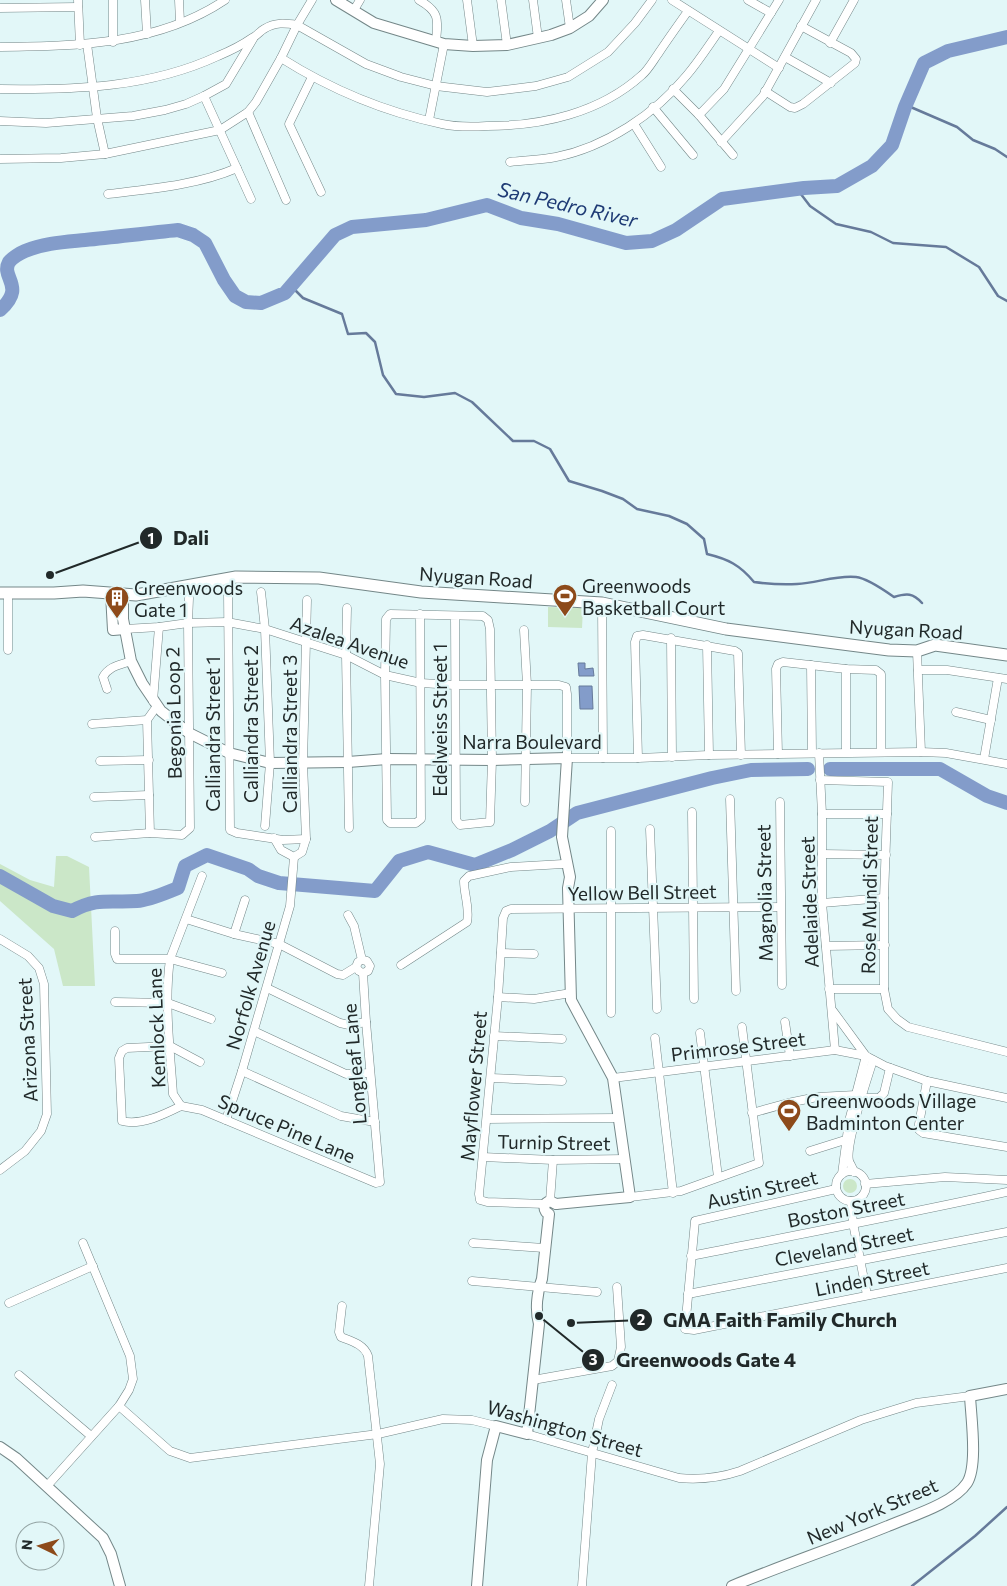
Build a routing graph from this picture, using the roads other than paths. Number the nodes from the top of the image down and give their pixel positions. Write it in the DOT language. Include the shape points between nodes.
graph roads {
  1 [pos="113,0"];
  2 [pos="145,0"];
  3 [pos="179,0"];
  4 [pos="225,0"];
  5 [pos="312,0"];
  6 [pos="336,0"];
  7 [pos="360,0"];
  8 [pos="419,0"];
  9 [pos="467,0"];
  10 [pos="502,0"];
  11 [pos="533,0"];
  12 [pos="566,0"];
  13 [pos="603,0"];
  14 [pos="652,0"];
  15 [pos="672,0"];
  16 [pos="748,0"];
  17 [pos="778,0"];
  18 [pos="816,0"];
  19 [pos="854,0"];
  20 [pos="78,3"];
  21 [pos="434,4"];
  22 [pos="0,8"];
  23 [pos="354,10"];
  24 [pos="688,11"];
  25 [pos="771,14"];
  26 [pos="180,22"];
  27 [pos="297,25"];
  28 [pos="802,26"];
  29 [pos="570,28"];
  30 [pos="719,31"];
  31 [pos="147,34"];
  32 [pos="254,38"];
  33 [pos="538,38"];
  34 [pos="113,42"];
  35 [pos="830,42"];
  36 [pos="440,43"];
  37 [pos="84,44"];
  38 [pos="507,45"];
  39 [pos="473,46"];
  40 [pos="0,47"];
  41 [pos="749,50"];
  42 [pos="785,57"];
  43 [pos="281,58"];
  44 [pos="779,68"];
  45 [pos="312,77"];
  46 [pos="831,83"];
  47 [pos="92,86"];
  48 [pos="436,86"];
  49 [pos="0,89"];
  50 [pos="674,89"];
  51 [pos="765,91"];
  52 [pos="204,96"];
  53 [pos="653,107"];
  54 [pos="248,112"];
  55 [pos="699,115"];
  56 [pos="98,118"];
  57 [pos="429,120"];
  58 [pos="0,121"];
  59 [pos="634,124"];
  60 [pos="220,130"];
  61 [pos="721,142"];
  62 [pos="105,154"];
  63 [pos="693,154"];
  64 [pos="734,154"];
  65 [pos="0,159"];
  66 [pos="510,162"];
  67 [pos="661,166"];
  68 [pos="237,168"];
  69 [pos="321,192"];
  70 [pos="108,194"];
  71 [pos="251,199"];
  72 [pos="286,200"];
  73 [pos="228,591"];
  74 [pos="261,592"];
  75 [pos="4,593"];
  76 [pos="117,595"];
  77 [pos="189,598"];
  78 [pos="307,600"];
  79 [pos="602,603"];
  80 [pos="347,608"];
  81 [pos="420,614"];
  82 [pos="455,616"];
  83 [pos="227,622"];
  84 [pos="188,623"];
  85 [pos="159,627"];
  86 [pos="125,629"];
  87 [pos="265,629"];
  88 [pos="524,630"];
  89 [pos="671,638"];
  90 [pos="306,643"];
  91 [pos="707,645"];
  92 [pos="8,650"];
  93 [pos="917,651"];
  94 [pos="346,655"];
  95 [pos="1007,655"];
  96 [pos="131,661"];
  97 [pos="811,665"];
  98 [pos="846,669"];
  99 [pos="918,670"];
  100 [pos="385,675"];
  101 [pos="998,678"];
  102 [pos="1007,679"];
  103 [pos="421,683"];
  104 [pos="454,685"];
  105 [pos="491,685"];
  106 [pos="527,685"];
  107 [pos="107,689"];
  108 [pos="155,703"];
  109 [pos="956,712"];
  110 [pos="147,720"];
  111 [pos="990,720"];
  112 [pos="92,724"];
  113 [pos="189,733"];
  114 [pos="846,752"];
  115 [pos="881,752"];
  116 [pos="921,752"];
  117 [pos="229,753"];
  118 [pos="816,753"];
  119 [pos="778,754"];
  120 [pos="709,755"];
  121 [pos="741,755"];
  122 [pos="672,757"];
  123 [pos="567,758"];
  124 [pos="603,758"];
  125 [pos="638,758"];
  126 [pos="387,759"];
  127 [pos="421,759"];
  128 [pos="455,759"];
  129 [pos="526,759"];
  130 [pos="984,759"];
  131 [pos="149,760"];
  132 [pos="492,760"];
  133 [pos="100,761"];
  134 [pos="348,762"];
  135 [pos="270,763"];
  136 [pos="303,763"];
  137 [pos="1007,764"];
  138 [pos="820,780"];
  139 [pos="149,795"];
  140 [pos="94,797"];
  141 [pos="730,799"];
  142 [pos="525,802"];
  143 [pos="780,802"];
  144 [pos="692,812"];
  145 [pos="822,814"];
  146 [pos="886,814"];
  147 [pos="265,826"];
  148 [pos="349,828"];
  149 [pos="650,829"];
  150 [pos="611,831"];
  151 [pos="150,833"];
  152 [pos="95,837"];
  153 [pos="274,838"];
  154 [pos="306,839"];
  155 [pos="563,840"];
  156 [pos="822,854"];
  157 [pos="886,854"];
  158 [pos="293,859"];
  159 [pos="563,864"];
  160 [pos="202,876"];
  161 [pos="568,888"];
  162 [pos="884,898"];
  163 [pos="244,900"];
  164 [pos="822,903"];
  165 [pos="734,907"];
  166 [pos="780,907"];
  167 [pos="612,908"];
  168 [pos="653,908"];
  169 [pos="694,908"];
  170 [pos="568,909"];
  171 [pos="506,912"];
  172 [pos="348,915"];
  173 [pos="186,919"];
  174 [pos="115,932"];
  175 [pos="234,934"];
  176 [pos="0,939"];
  177 [pos="279,944"];
  178 [pos="885,945"];
  179 [pos="826,946"];
  180 [pos="501,953"];
  181 [pos="534,954"];
  182 [pos="170,959"];
  183 [pos="362,960"];
  184 [pos="401,965"];
  185 [pos="356,967"];
  186 [pos="222,973"];
  187 [pos="364,973"];
  188 [pos="782,984"];
  189 [pos="267,988"];
  190 [pos="829,989"];
  191 [pos="884,989"];
  192 [pos="736,991"];
  193 [pos="571,993"];
  194 [pos="498,997"];
  195 [pos="694,999"];
  196 [pos="115,1002"];
  197 [pos="168,1003"];
  198 [pos="657,1009"];
  199 [pos="832,1009"];
  200 [pos="611,1013"];
  201 [pos="211,1019"];
  202 [pos="366,1022"];
  203 [pos="786,1022"];
  204 [pos="742,1028"];
  205 [pos="254,1030"];
  206 [pos="700,1033"];
  207 [pos="494,1036"];
  208 [pos="654,1038"];
  209 [pos="562,1039"];
  210 [pos="170,1046"];
  211 [pos="835,1050"];
  212 [pos="1007,1052"];
  213 [pos="790,1056"];
  214 [pos="870,1058"];
  215 [pos="746,1061"];
  216 [pos="200,1062"];
  217 [pos="704,1066"];
  218 [pos="890,1068"];
  219 [pos="242,1071"];
  220 [pos="659,1072"];
  221 [pos="370,1073"];
  222 [pos="491,1078"];
  223 [pos="613,1078"];
  224 [pos="562,1081"];
  225 [pos="927,1081"];
  226 [pos="859,1096"];
  227 [pos="1007,1098"];
  228 [pos="182,1106"];
  229 [pos="752,1113"];
  230 [pos="619,1118"];
  231 [pos="487,1119"];
  232 [pos="226,1120"];
  233 [pos="375,1122"];
  234 [pos="845,1140"];
  235 [pos="1007,1147"];
  236 [pos="810,1151"];
  237 [pos="483,1157"];
  238 [pos="625,1159"];
  239 [pos="552,1160"];
  240 [pos="2,1166"];
  241 [pos="854,1172"];
  242 [pos="842,1174"];
  243 [pos="718,1178"];
  244 [pos="1007,1180"];
  245 [pos="380,1182"];
  246 [pos="865,1184"];
  247 [pos="836,1189"];
  248 [pos="1007,1192"];
  249 [pos="673,1193"];
  250 [pos="630,1197"];
  251 [pos="851,1201"];
  252 [pos="550,1206"];
  253 [pos="853,1223"];
  254 [pos="1007,1232"];
  255 [pos="83,1243"];
  256 [pos="473,1243"];
  257 [pos="544,1248"];
  258 [pos="692,1256"];
  259 [pos="859,1259"];
  260 [pos="93,1266"];
  261 [pos="1007,1268"];
  262 [pos="472,1281"];
  263 [pos="542,1285"];
  264 [pos="617,1287"];
  265 [pos="597,1292"];
  266 [pos="688,1294"];
  267 [pos="867,1295"];
  268 [pos="9,1303"];
  269 [pos="342,1306"];
  270 [pos="19,1375"];
  271 [pos="533,1380"];
  272 [pos="612,1385"];
  273 [pos="1007,1389"];
  274 [pos="970,1396"];
  275 [pos="119,1406"];
  276 [pos="496,1426"];
  277 [pos="378,1434"];
  278 [pos="527,1434"];
  279 [pos="92,1436"];
  280 [pos="0,1447"];
  281 [pos="592,1454"];
  282 [pos="47,1486"];
  283 [pos="120,1586"];
  284 [pos="370,1586"];
  285 [pos="477,1586"];
  286 [pos="582,1586"];
  287 [pos="732,1586"];
  1 -- 34 [label="street"];
  2 -- 31 [label="street"];
  3 -- 26 [label="street"];
  4 -- 26 [label="street"];
  5 -- 27 [label="street"];
  6 -- 23 [label="street"];
  7 -- 23 [label="street"];
  8 -- 21 [label="street"];
  9 -- 39 [label="street"];
  10 -- 38 [label="street"];
  11 -- 33 [label="street"];
  12 -- 29 [label="street"];
  13 -- 29 [label="street" via="589,16"];
  14 -- 48 [label="street" via="635,24 608,52 568,77 536,86 487,92"];
  15 -- 24 [label="street"];
  16 -- 25 [label="street"];
  17 -- 25 [label="street"];
  18 -- 28 [label="street"];
  19 -- 35 [label="street"];
  20 -- 22 [label="street"];
  20 -- 37 [label="street"];
  21 -- 36 [label="street"];
  23 -- 36 [label="street" via="374,23"];
  24 -- 30 [label="street"];
  24 -- 57 [label="street" via="643,74 614,95 583,110 547,121 505,126 470,127"];
  25 -- 41 [label="street"];
  26 -- 31 [label="street"];
  27 -- 32 [label="street" via="276,23"];
  27 -- 43 [label="street"];
  27 -- 48 [label="street" via="366,64"];
  28 -- 35 [label="street"];
  28 -- 42 [label="street"];
  29 -- 33 [label="street"];
  30 -- 41 [label="street"];
  30 -- 50 [label="street"];
  31 -- 34 [label="street"];
  32 -- 47 [label="street" via="178,72 139,82"];
  32 -- 52 [label="street" via="226,84"];
  33 -- 38 [label="street"];
  34 -- 37 [label="street"];
  35 -- 46 [label="street" via="856,58 855,63"];
  36 -- 39 [label="street"];
  36 -- 48 [label="street"];
  37 -- 40 [label="street"];
  37 -- 47 [label="street"];
  38 -- 39 [label="street"];
  41 -- 44 [label="street"];
  41 -- 55 [label="street" via="724,89"];
  42 -- 44 [label="street"];
  42 -- 46 [label="street"];
  43 -- 45 [label="street"];
  43 -- 54 [label="street"];
  44 -- 51 [label="street"];
  45 -- 57 [label="street" via="354,97"];
  45 -- 69 [label="street" via="289,124"];
  46 -- 51 [label="street" via="795,108"];
  47 -- 49 [label="street"];
  47 -- 56 [label="street"];
  48 -- 57 [label="street"];
  50 -- 53 [label="street"];
  50 -- 55 [label="street"];
  51 -- 61 [label="street"];
  52 -- 56 [label="street" via="165,110"];
  52 -- 60 [label="street"];
  53 -- 59 [label="street"];
  53 -- 63 [label="street"];
  54 -- 60 [label="street"];
  54 -- 72 [label="street"];
  55 -- 61 [label="street"];
  56 -- 58 [label="street" via="46,123"];
  56 -- 62 [label="street"];
  59 -- 66 [label="street" via="588,146 557,156"];
  59 -- 67 [label="street"];
  60 -- 62 [label="street"];
  60 -- 68 [label="street"];
  61 -- 64 [label="street"];
  62 -- 65 [label="street"];
  68 -- 70 [label="street" via="192,181"];
  68 -- 71 [label="street"];
  73 -- 83 [label="street, Calliandra Street 1"];
  74 -- 87 [label="street, Calliandra Street 2"];
  75 -- 76 [label="main road, Nyugan Road" via="83,591"];
  75 -- 92 [label="street"];
  76 -- 79 [label="main road, Nyugan Road" via="136,595 236,577 318,578 422,592"];
  76 -- 86 [label="street, Narra Boulevard"];
  77 -- 84 [label="street, Begonia Loop 2"];
  78 -- 90 [label="street, Calliandra Street 3"];
  79 -- 93 [label="main road, Nyugan Road" via="726,629"];
  79 -- 124 [label="street"];
  80 -- 94 [label="street"];
  81 -- 82 [label="street"];
  81 -- 100 [label="street" via="390,614 386,619"];
  81 -- 103 [label="street"];
  82 -- 104 [label="street, Edelweiss Street 1"];
  82 -- 105 [label="street" via="483,616 488,620"];
  83 -- 84 [label="street, Azalea Avenue"];
  83 -- 87 [label="street, Azalea Avenue"];
  83 -- 117 [label="street, Calliandra Street 1"];
  84 -- 85 [label="street, Azalea Avenue"];
  84 -- 113 [label="street, Begonia Loop 2"];
  85 -- 86 [label="street, Azalea Avenue"];
  85 -- 108 [label="street"];
  86 -- 96 [label="street, Narra Boulevard"];
  87 -- 90 [label="street, Azalea Avenue"];
  87 -- 135 [label="street, Calliandra Street 2"];
  88 -- 106 [label="street"];
  89 -- 91 [label="street"];
  89 -- 122 [label="street"];
  89 -- 125 [label="street" via="643,635 637,636 635,642"];
  90 -- 94 [label="street, Azalea Avenue"];
  90 -- 136 [label="street, Calliandra Street 3"];
  91 -- 120 [label="street"];
  91 -- 121 [label="street" via="738,654"];
  93 -- 95 [label="main road, Nyugan Road" via="935,645"];
  93 -- 99 [label="street"];
  94 -- 100 [label="street, Azalea Avenue"];
  94 -- 134 [label="street"];
  96 -- 107 [label="street" via="106,672 103,677"];
  96 -- 108 [label="street, Narra Boulevard"];
  97 -- 98 [label="street"];
  97 -- 118 [label="street, Adelaide Street"];
  97 -- 119 [label="street" via="783,662 776,669"];
  98 -- 114 [label="street"];
  98 -- 115 [label="street" via="876,670 881,674"];
  99 -- 101 [label="street" via="948,670"];
  99 -- 116 [label="street"];
  100 -- 103 [label="street, Azalea Avenue"];
  100 -- 126 [label="street"];
  101 -- 102 [label="street"];
  101 -- 111 [label="street"];
  103 -- 104 [label="street, Azalea Avenue"];
  103 -- 127 [label="street"];
  104 -- 105 [label="street, Azalea Avenue"];
  104 -- 128 [label="street, Edelweiss Street 1"];
  105 -- 106 [label="street, Azalea Avenue"];
  105 -- 132 [label="street"];
  106 -- 123 [label="street, Azalea Avenue" via="566,687"];
  106 -- 129 [label="street"];
  108 -- 110 [label="street"];
  108 -- 113 [label="street, Narra Boulevard" via="161,712"];
  109 -- 111 [label="street"];
  110 -- 112 [label="street"];
  110 -- 131 [label="street"];
  111 -- 130 [label="street"];
  113 -- 117 [label="street, Narra Boulevard"];
  113 -- 151 [label="street, Begonia Loop 2" via="190,828 182,835"];
  114 -- 115 [label="street, Narra Boulevard"];
  114 -- 118 [label="street, Narra Boulevard"];
  115 -- 116 [label="street, Narra Boulevard"];
  116 -- 130 [label="street, Narra Boulevard"];
  117 -- 135 [label="street, Narra Boulevard"];
  117 -- 153 [label="street, Calliandra Street 1" via="230,830"];
  118 -- 119 [label="street, Narra Boulevard"];
  118 -- 138 [label="street, Adelaide Street"];
  119 -- 121 [label="street, Narra Boulevard"];
  120 -- 121 [label="street, Narra Boulevard"];
  120 -- 122 [label="street, Narra Boulevard"];
  122 -- 125 [label="street, Narra Boulevard"];
  123 -- 124 [label="street, Narra Boulevard"];
  123 -- 129 [label="street, Narra Boulevard"];
  123 -- 155 [label="street"];
  124 -- 125 [label="street, Narra Boulevard"];
  126 -- 127 [label="street, Narra Boulevard"];
  126 -- 127 [label="street" via="388,822 421,820"];
  126 -- 134 [label="street, Narra Boulevard"];
  127 -- 128 [label="street, Narra Boulevard"];
  128 -- 132 [label="street, Narra Boulevard"];
  128 -- 132 [label="street, Edelweiss Street 1" via="457,823 460,824 490,822"];
  129 -- 132 [label="street, Narra Boulevard"];
  129 -- 142 [label="street"];
  130 -- 137 [label="street, Narra Boulevard"];
  131 -- 133 [label="street"];
  131 -- 139 [label="street"];
  134 -- 136 [label="street, Narra Boulevard"];
  134 -- 148 [label="street"];
  135 -- 136 [label="street, Narra Boulevard"];
  135 -- 147 [label="street, Calliandra Street 2"];
  136 -- 154 [label="street, Calliandra Street 3"];
  138 -- 145 [label="street, Adelaide Street"];
  138 -- 146 [label="street, Rose Mundi Street" via="888,782"];
  139 -- 140 [label="street"];
  139 -- 151 [label="street"];
  141 -- 165 [label="street"];
  143 -- 166 [label="street, Magnolia Street"];
  144 -- 169 [label="street"];
  145 -- 146 [label="street"];
  145 -- 156 [label="street, Adelaide Street"];
  146 -- 157 [label="street, Rose Mundi Street"];
  149 -- 168 [label="street"];
  150 -- 167 [label="street"];
  151 -- 152 [label="street"];
  153 -- 154 [label="street"];
  153 -- 158 [label="street" via="281,850"];
  154 -- 158 [label="street" via="302,852"];
  155 -- 159 [label="street"];
  155 -- 161 [label="street" via="570,877"];
  156 -- 157 [label="street"];
  156 -- 164 [label="street, Adelaide Street"];
  157 -- 162 [label="street, Rose Mundi Street"];
  158 -- 177 [label="street, Norfolk Avenue" via="290,906"];
  159 -- 161 [label="street"];
  159 -- 184 [label="street" via="511,867 469,876 464,881 469,913 467,922"];
  160 -- 173 [label="street, Kemlock Lane"];
  161 -- 170 [label="street"];
  162 -- 164 [label="street"];
  162 -- 178 [label="street, Rose Mundi Street"];
  163 -- 175 [label="street"];
  164 -- 179 [label="street, Adelaide Street"];
  165 -- 166 [label="street, Yellow Bell Street"];
  165 -- 169 [label="street, Yellow Bell Street"];
  165 -- 192 [label="street"];
  166 -- 188 [label="street, Magnolia Street"];
  167 -- 168 [label="street, Yellow Bell Street"];
  167 -- 170 [label="street, Yellow Bell Street"];
  167 -- 200 [label="street"];
  168 -- 169 [label="street, Yellow Bell Street"];
  168 -- 198 [label="street"];
  169 -- 195 [label="street"];
  170 -- 171 [label="street, Yellow Bell Street" via="512,909"];
  170 -- 193 [label="street"];
  171 -- 180 [label="street, Mayflower Street"];
  172 -- 183 [label="street"];
  173 -- 175 [label="street"];
  173 -- 182 [label="street, Kemlock Lane"];
  174 -- 182 [label="street" via="117,959"];
  175 -- 177 [label="street"];
  176 -- 240 [label="street, Arizona Street" via="28,956 39,968 44,984 48,1095 47,1114 41,1131 25,1151"];
  177 -- 185 [label="street" via="337,974 343,975"];
  177 -- 189 [label="street, Norfolk Avenue"];
  178 -- 179 [label="street"];
  178 -- 191 [label="street, Rose Mundi Street"];
  179 -- 190 [label="street, Adelaide Street"];
  180 -- 181 [label="street"];
  180 -- 194 [label="street, Mayflower Street"];
  182 -- 186 [label="street"];
  182 -- 197 [label="street, Kemlock Lane"];
  183 -- 185 [label="street"];
  183 -- 187 [label="street" via="370,966"];
  185 -- 187 [label="street" via="358,972"];
  187 -- 202 [label="street, Longleaf Lane"];
  189 -- 202 [label="street" via="340,1023"];
  189 -- 205 [label="street, Norfolk Avenue"];
  190 -- 191 [label="street"];
  190 -- 199 [label="street, Adelaide Street"];
  191 -- 212 [label="street, Rose Mundi Street" via="888,1009 908,1027"];
  193 -- 194 [label="street" via="534,1000"];
  193 -- 223 [label="street" via="571,1000"];
  194 -- 207 [label="street, Mayflower Street"];
  196 -- 197 [label="street"];
  197 -- 201 [label="street"];
  197 -- 210 [label="street, Kemlock Lane"];
  199 -- 211 [label="street, Adelaide Street"];
  199 -- 214 [label="street"];
  202 -- 221 [label="street, Longleaf Lane"];
  203 -- 213 [label="street"];
  204 -- 215 [label="street"];
  205 -- 219 [label="street, Norfolk Avenue"];
  205 -- 221 [label="street" via="346,1074"];
  206 -- 217 [label="street"];
  207 -- 209 [label="street"];
  207 -- 222 [label="street, Mayflower Street"];
  208 -- 220 [label="street"];
  210 -- 216 [label="street"];
  210 -- 228 [label="street, Kemlock Lane" via="173,1094"];
  210 -- 228 [label="street" via="122,1051 119,1058 121,1117 128,1123 160,1117"];
  211 -- 213 [label="street, Primrose Street"];
  211 -- 214 [label="street, Primrose Street"];
  213 -- 215 [label="street, Primrose Street"];
  214 -- 218 [label="street"];
  214 -- 226 [label="street"];
  215 -- 217 [label="street, Primrose Street"];
  215 -- 229 [label="street"];
  217 -- 220 [label="street, Primrose Street"];
  217 -- 243 [label="street"];
  218 -- 225 [label="street"];
  218 -- 226 [label="street" via="884,1093 879,1098"];
  219 -- 232 [label="street, Norfolk Avenue"];
  219 -- 233 [label="street" via="341,1116"];
  220 -- 223 [label="street, Primrose Street"];
  220 -- 249 [label="street"];
  221 -- 233 [label="street, Longleaf Lane"];
  222 -- 224 [label="street"];
  222 -- 231 [label="street, Mayflower Street"];
  223 -- 230 [label="street"];
  225 -- 227 [label="street"];
  225 -- 235 [label="street" via="919,1130"];
  226 -- 229 [label="street" via="817,1097"];
  226 -- 234 [label="street"];
  226 -- 241 [label="street" via="849,1160"];
  228 -- 232 [label="street, Spruce Pine Lane"];
  229 -- 243 [label="street" via="758,1163"];
  230 -- 231 [label="street"];
  230 -- 238 [label="street"];
  231 -- 237 [label="street, Mayflower Street"];
  232 -- 245 [label="street, Spruce Pine Lane"];
  233 -- 245 [label="street, Longleaf Lane"];
  234 -- 236 [label="street"];
  234 -- 242 [label="street"];
  237 -- 239 [label="street, Turnip Street"];
  237 -- 252 [label="street, Mayflower Street" via="480,1200"];
  238 -- 239 [label="street, Turnip Street"];
  238 -- 250 [label="street"];
  239 -- 252 [label="street"];
  241 -- 242 [label="street"];
  241 -- 246 [label="street" via="862,1176"];
  242 -- 247 [label="street"];
  243 -- 249 [label="street"];
  244 -- 246 [label="street" via="945,1177"];
  246 -- 251 [label="street" via="863,1193"];
  247 -- 251 [label="street" via="843,1199"];
  247 -- 258 [label="street, Austin Street" via="695,1221"];
  248 -- 253 [label="street, Boston Street"];
  249 -- 250 [label="street"];
  250 -- 252 [label="street"];
  251 -- 253 [label="street"];
  252 -- 257 [label="street"];
  253 -- 258 [label="street, Boston Street"];
  253 -- 259 [label="street"];
  254 -- 259 [label="street, Cleveland Street"];
  255 -- 260 [label="street"];
  256 -- 257 [label="street"];
  257 -- 263 [label="street"];
  258 -- 266 [label="street"];
  259 -- 266 [label="street, Cleveland Street"];
  259 -- 267 [label="street"];
  260 -- 268 [label="street"];
  260 -- 275 [label="street" via="133,1369 129,1390"];
  261 -- 267 [label="street, Linden Street"];
  262 -- 263 [label="street"];
  263 -- 265 [label="street"];
  263 -- 271 [label="street" via="536,1316 539,1324"];
  264 -- 271 [label="street" via="618,1361 612,1366"];
  266 -- 267 [label="street, Linden Street" via="684,1329 694,1330"];
  269 -- 277 [label="street" via="341,1337 366,1349 368,1356"];
  270 -- 279 [label="street"];
  271 -- 278 [label="street"];
  272 -- 281 [label="street" via="599,1419"];
  273 -- 274 [label="street, Washington Street"];
  274 -- 281 [label="street, Washington Street" via="916,1403 861,1420 720,1478 679,1478"];
  274 -- 287 [label="street, New York Street" via="973,1465 968,1482 956,1494 933,1507"];
  275 -- 277 [label="street, Washington Street" via="170,1451 190,1458"];
  275 -- 279 [label="street"];
  276 -- 277 [label="street, Washington Street" via="472,1420 443,1420"];
  276 -- 278 [label="street, Washington Street"];
  276 -- 285 [label="street" via="487,1460"];
  277 -- 284 [label="street" via="380,1464"];
  278 -- 281 [label="street, Washington Street"];
  279 -- 282 [label="street"];
  280 -- 282 [label="street"];
  281 -- 286 [label="street"];
  282 -- 283 [label="street" via="103,1538"];
}
